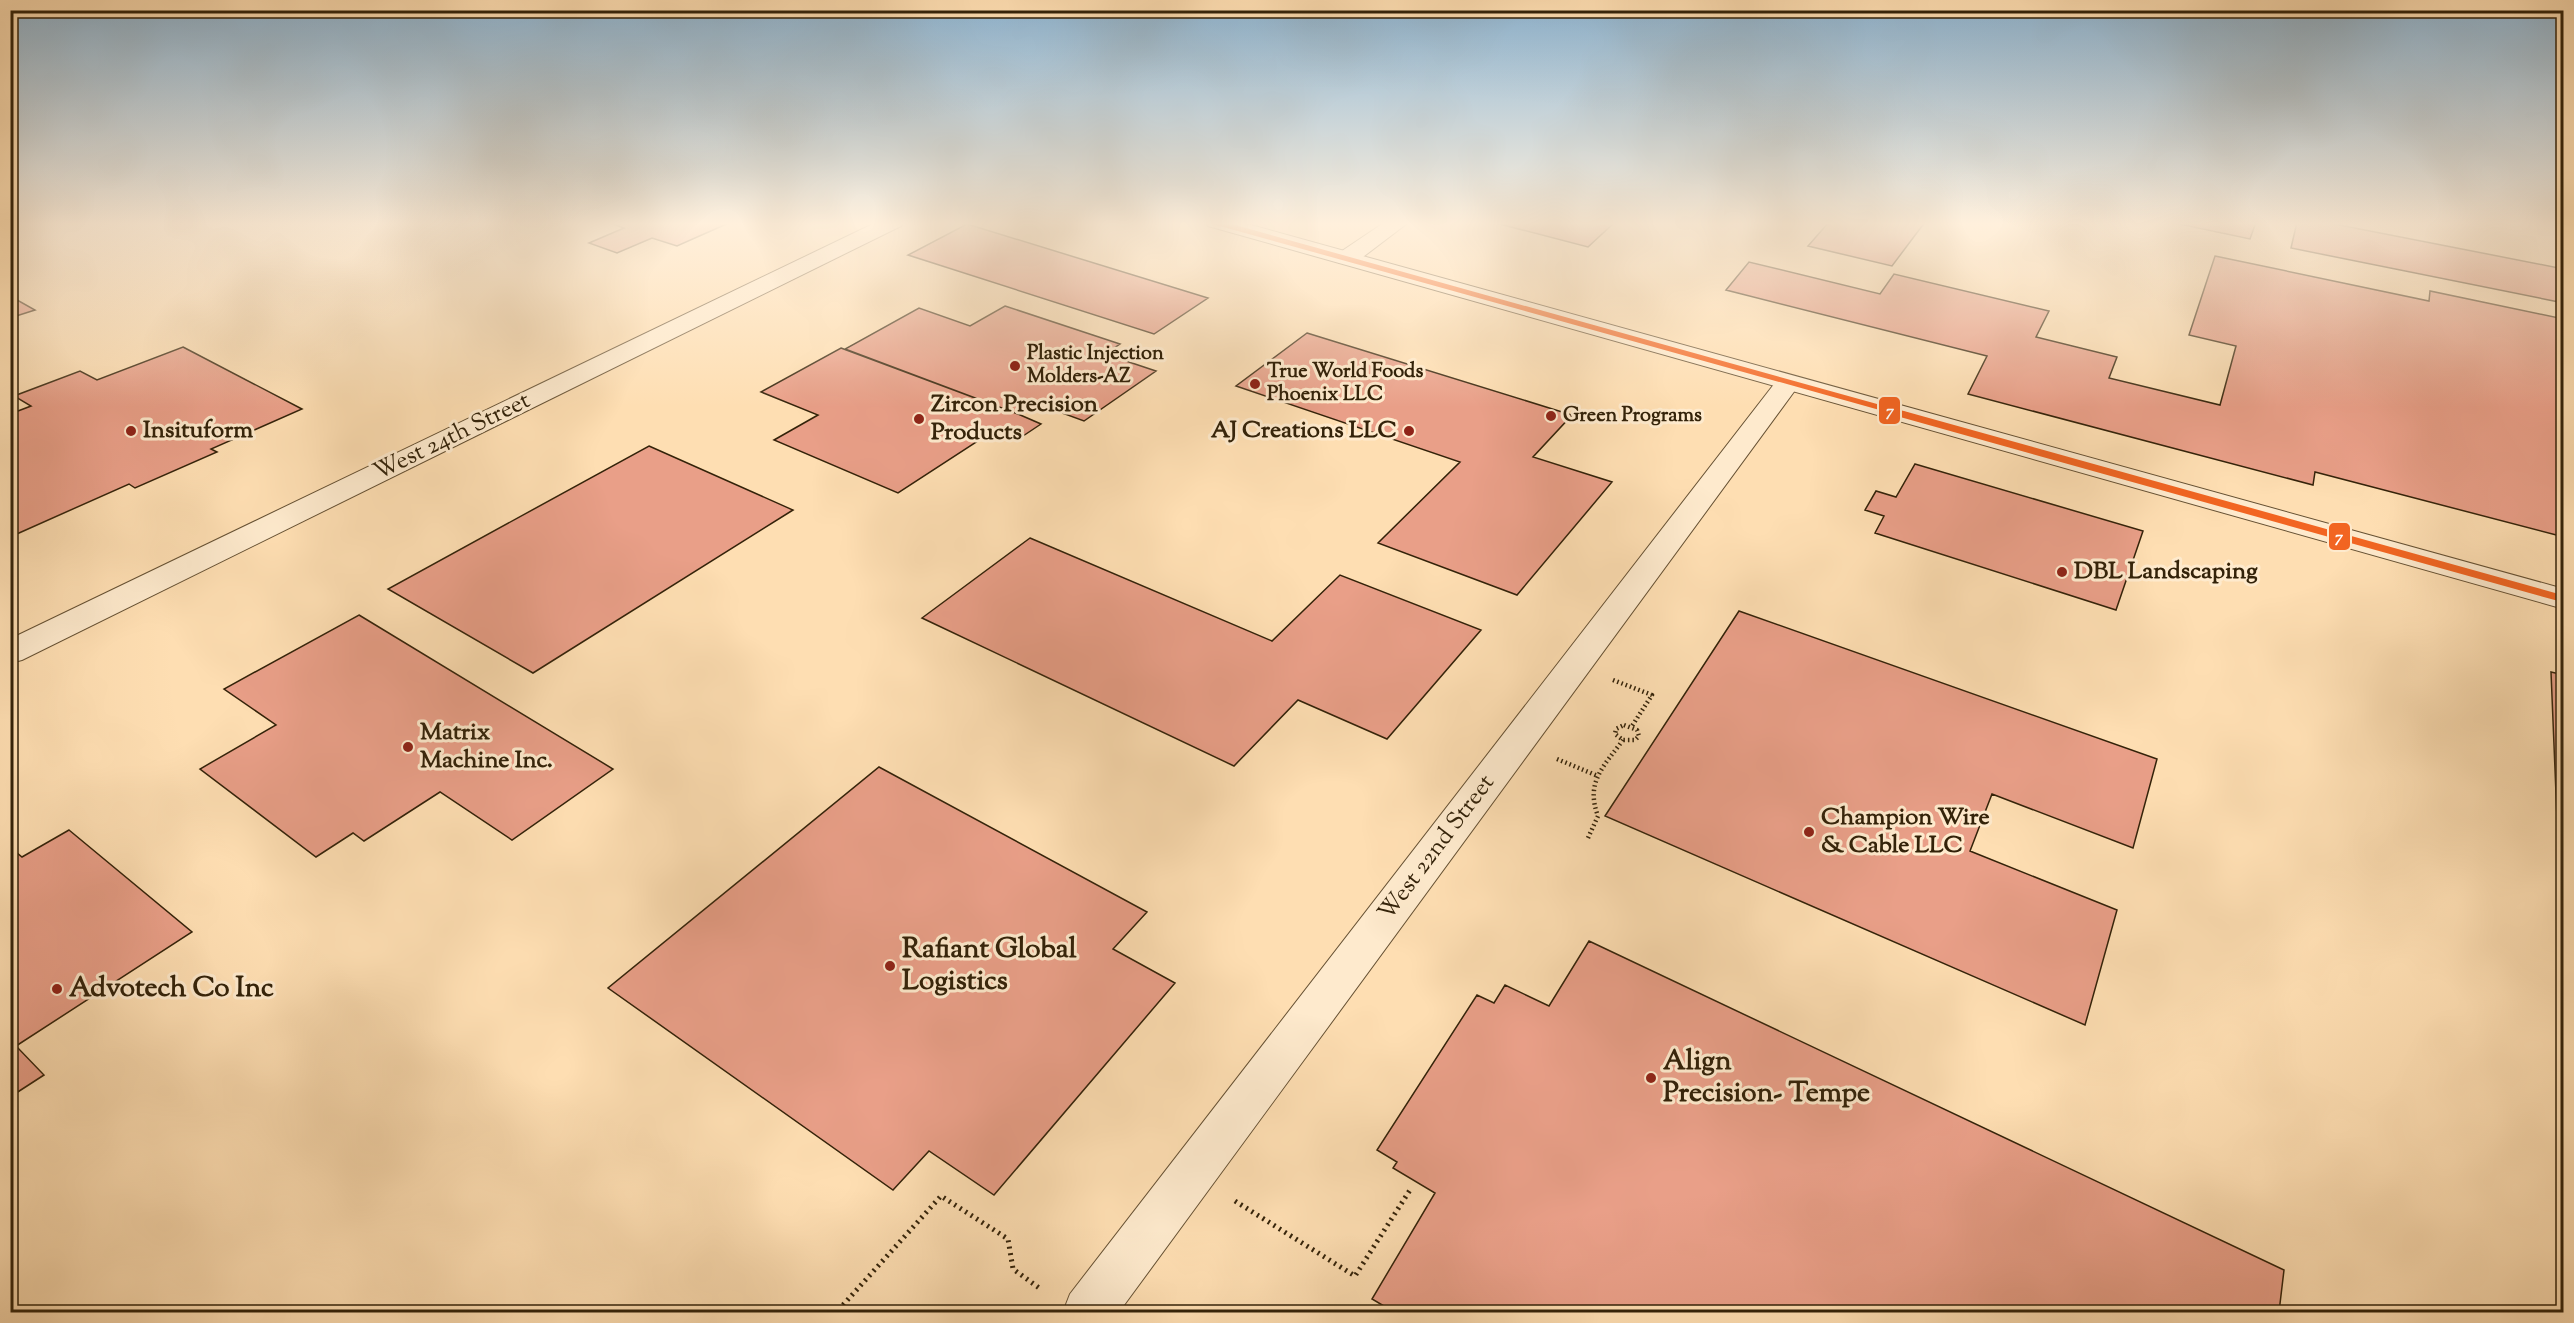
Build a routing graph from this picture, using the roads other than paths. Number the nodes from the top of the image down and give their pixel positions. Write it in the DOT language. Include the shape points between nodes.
graph roads {
  1 [pos="767,284"];
  2 [pos="1437,284"];
  3 [pos="1787,384"];
  4 [pos="2564,600"];
  5 [pos="10,652"];
  6 [pos="1088,1312"];
  1 -- 5 [label="street, West 24th Street"];
  2 -- 3 [label="street"];
  3 -- 4 [label="street"];
  3 -- 6 [label="street, West 22nd Street"];
}
